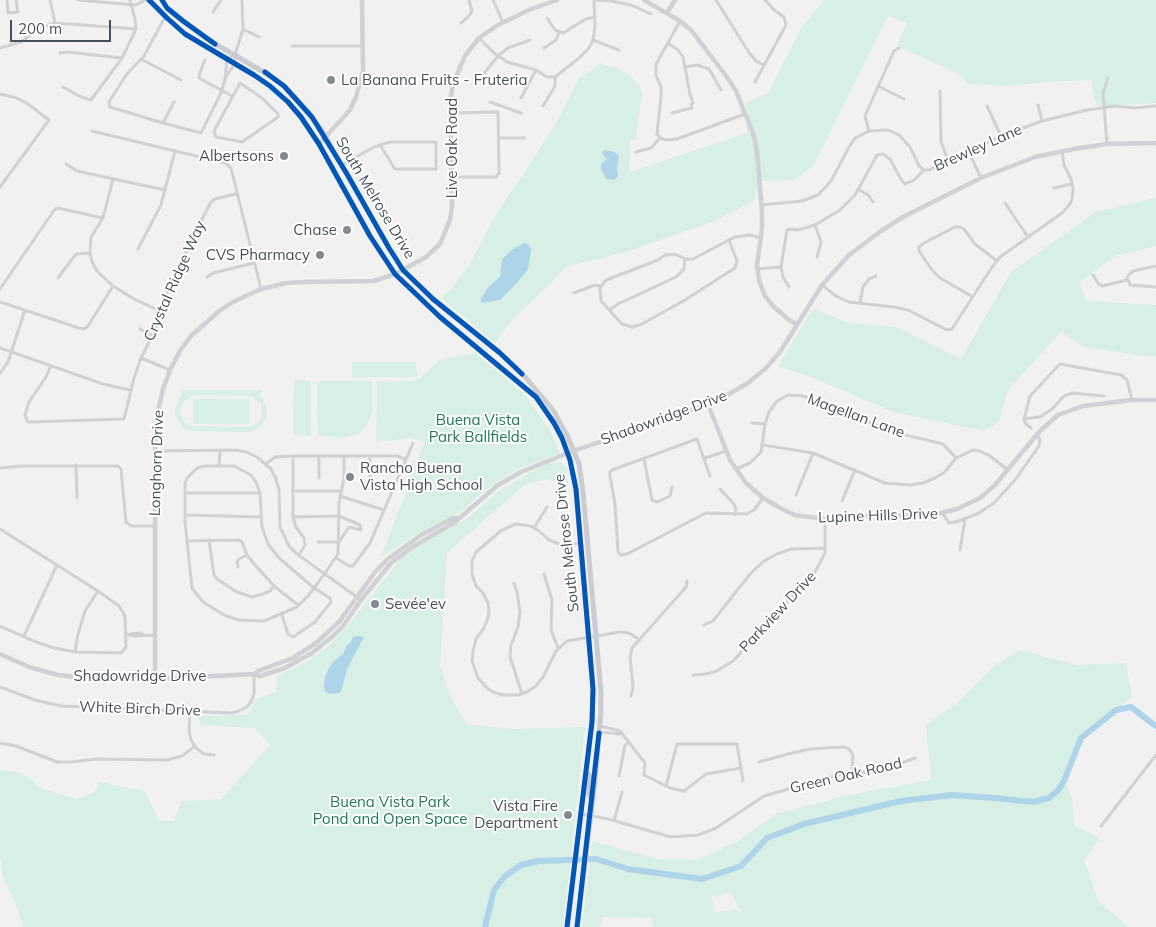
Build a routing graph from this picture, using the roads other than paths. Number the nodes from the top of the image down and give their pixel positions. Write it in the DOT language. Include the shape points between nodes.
graph roads {
  1 [pos="6,0"];
  2 [pos="16,0"];
  3 [pos="50,0"];
  4 [pos="78,0"];
  5 [pos="130,0"];
  6 [pos="137,0"];
  7 [pos="145,0"];
  8 [pos="150,0"];
  9 [pos="162,0"];
  10 [pos="221,0"];
  11 [pos="242,0"];
  12 [pos="362,0"];
  13 [pos="469,0"];
  14 [pos="493,0"];
  15 [pos="557,0"];
  16 [pos="594,0"];
  17 [pos="644,0"];
  18 [pos="675,0"];
  19 [pos="716,0"];
  20 [pos="765,0"];
  21 [pos="132,4"];
  22 [pos="212,12"];
  23 [pos="667,13"];
  24 [pos="651,14"];
  25 [pos="165,17"];
  26 [pos="595,17"];
  27 [pos="547,18"];
  28 [pos="680,21"];
  29 [pos="55,22"];
  30 [pos="503,22"];
  31 [pos="462,23"];
  32 [pos="136,29"];
  33 [pos="243,29"];
  34 [pos="559,33"];
  35 [pos="259,37"];
  36 [pos="479,38"];
  37 [pos="530,40"];
  38 [pos="593,40"];
  39 [pos="668,43"];
  40 [pos="292,46"];
  41 [pos="362,46"];
  42 [pos="0,48"];
  43 [pos="544,48"];
  44 [pos="899,48"];
  45 [pos="619,50"];
  46 [pos="60,53"];
  47 [pos="235,55"];
  48 [pos="498,56"];
  49 [pos="122,58"];
  50 [pos="141,59"];
  51 [pos="227,59"];
  52 [pos="206,60"];
  53 [pos="235,64"];
  54 [pos="764,65"];
  55 [pos="685,67"];
  56 [pos="536,70"];
  57 [pos="555,77"];
  58 [pos="1108,78"];
  59 [pos="225,79"];
  60 [pos="181,80"];
  61 [pos="482,82"];
  62 [pos="755,82"];
  63 [pos="878,86"];
  64 [pos="63,87"];
  65 [pos="721,90"];
  66 [pos="222,91"];
  67 [pos="940,91"];
  68 [pos="0,94"];
  69 [pos="232,96"];
  70 [pos="521,98"];
  71 [pos="904,99"];
  72 [pos="174,102"];
  73 [pos="490,102"];
  74 [pos="1038,105"];
  75 [pos="500,106"];
  76 [pos="543,106"];
  77 [pos="987,106"];
  78 [pos="1156,106"];
  79 [pos="1104,108"];
  80 [pos="498,112"];
  81 [pos="450,113"];
  82 [pos="521,113"];
  83 [pos="672,113"];
  84 [pos="745,114"];
  85 [pos="1042,121"];
  86 [pos="163,123"];
  87 [pos="92,130"];
  88 [pos="869,130"];
  89 [pos="1001,136"];
  90 [pos="326,138"];
  91 [pos="499,138"];
  92 [pos="525,138"];
  93 [pos="660,138"];
  94 [pos="1156,143"];
  95 [pos="319,144"];
  96 [pos="1107,144"];
  97 [pos="380,145"];
  98 [pos="968,150"];
  99 [pos="175,151"];
  100 [pos="1062,151"];
  101 [pos="636,152"];
  102 [pos="948,160"];
  103 [pos="66,164"];
  104 [pos="343,167"];
  105 [pos="924,170"];
  106 [pos="451,177"];
  107 [pos="981,178"];
  108 [pos="113,179"];
  109 [pos="1072,184"];
  110 [pos="0,187"];
  111 [pos="1054,188"];
  112 [pos="858,189"];
  113 [pos="165,190"];
  114 [pos="236,194"];
  115 [pos="873,202"];
  116 [pos="1005,203"];
  117 [pos="762,205"];
  118 [pos="103,218"];
  119 [pos="815,225"];
  120 [pos="1028,237"];
  121 [pos="762,238"];
  122 [pos="729,240"];
  123 [pos="138,249"];
  124 [pos="90,253"];
  125 [pos="817,257"];
  126 [pos="685,259"];
  127 [pos="996,261"];
  128 [pos="254,263"];
  129 [pos="1156,266"];
  130 [pos="781,267"];
  131 [pos="758,269"];
  132 [pos="404,270"];
  133 [pos="395,274"];
  134 [pos="1092,275"];
  135 [pos="876,276"];
  136 [pos="207,277"];
  137 [pos="58,278"];
  138 [pos="1127,280"];
  139 [pos="822,285"];
  140 [pos="113,286"];
  141 [pos="601,286"];
  142 [pos="789,287"];
  143 [pos="1156,287"];
  144 [pos="0,289"];
  145 [pos="261,289"];
  146 [pos="574,293"];
  147 [pos="973,297"];
  148 [pos="0,302"];
  149 [pos="860,303"];
  150 [pos="25,310"];
  151 [pos="609,310"];
  152 [pos="162,312"];
  153 [pos="797,324"];
  154 [pos="140,329"];
  155 [pos="152,336"];
  156 [pos="0,348"];
  157 [pos="11,352"];
  158 [pos="141,358"];
  159 [pos="51,366"];
  160 [pos="170,370"];
  161 [pos="0,373"];
  162 [pos="130,390"];
  163 [pos="1104,396"];
  164 [pos="1132,400"];
  165 [pos="1156,400"];
  166 [pos="708,404"];
  167 [pos="1024,419"];
  168 [pos="752,423"];
  169 [pos="765,424"];
  170 [pos="1031,428"];
  171 [pos="1037,435"];
  172 [pos="413,443"];
  173 [pos="763,445"];
  174 [pos="220,450"];
  175 [pos="155,451"];
  176 [pos="574,451"];
  177 [pos="726,451"];
  178 [pos="813,452"];
  179 [pos="568,453"];
  180 [pos="293,456"];
  181 [pos="319,456"];
  182 [pos="344,456"];
  183 [pos="370,456"];
  184 [pos="705,458"];
  185 [pos="956,458"];
  186 [pos="405,459"];
  187 [pos="644,459"];
  188 [pos="266,464"];
  189 [pos="76,465"];
  190 [pos="219,466"];
  191 [pos="0,468"];
  192 [pos="736,470"];
  193 [pos="855,470"];
  194 [pos="1008,470"];
  195 [pos="710,476"];
  196 [pos="319,478"];
  197 [pos="672,487"];
  198 [pos="374,489"];
  199 [pos="720,489"];
  200 [pos="293,491"];
  201 [pos="341,491"];
  202 [pos="260,492"];
  203 [pos="186,493"];
  204 [pos="796,495"];
  205 [pos="340,496"];
  206 [pos="77,498"];
  207 [pos="763,498"];
  208 [pos="842,500"];
  209 [pos="547,507"];
  210 [pos="384,510"];
  211 [pos="943,514"];
  212 [pos="735,515"];
  213 [pos="185,516"];
  214 [pos="339,516"];
  215 [pos="261,517"];
  216 [pos="293,517"];
  217 [pos="825,519"];
  218 [pos="965,519"];
  219 [pos="155,526"];
  220 [pos="534,528"];
  221 [pos="0,529"];
  222 [pos="209,540"];
  223 [pos="187,541"];
  224 [pos="318,542"];
  225 [pos="339,542"];
  226 [pos="581,543"];
  227 [pos="824,548"];
  228 [pos="960,550"];
  229 [pos="247,555"];
  230 [pos="299,555"];
  231 [pos="336,558"];
  232 [pos="56,565"];
  233 [pos="238,567"];
  234 [pos="325,574"];
  235 [pos="544,574"];
  236 [pos="687,581"];
  237 [pos="514,583"];
  238 [pos="274,586"];
  239 [pos="314,588"];
  240 [pos="98,591"];
  241 [pos="359,598"];
  242 [pos="299,605"];
  243 [pos="282,614"];
  244 [pos="704,625"];
  245 [pos="0,626"];
  246 [pos="128,634"];
  247 [pos="155,635"];
  248 [pos="24,636"];
  249 [pos="596,636"];
  250 [pos="589,637"];
  251 [pos="640,640"];
  252 [pos="558,648"];
  253 [pos="75,652"];
  254 [pos="0,654"];
  255 [pos="254,674"];
  256 [pos="693,675"];
  257 [pos="155,679"];
  258 [pos="0,687"];
  259 [pos="522,694"];
  260 [pos="631,696"];
  261 [pos="190,711"];
  262 [pos="600,729"];
  263 [pos="628,742"];
  264 [pos="0,743"];
  265 [pos="194,746"];
  266 [pos="214,755"];
  267 [pos="1156,755"];
  268 [pos="915,758"];
  269 [pos="759,762"];
  270 [pos="741,768"];
  271 [pos="586,771"];
  272 [pos="852,772"];
  273 [pos="619,776"];
  274 [pos="742,781"];
  275 [pos="666,786"];
  276 [pos="622,792"];
  277 [pos="592,799"];
  278 [pos="581,814"];
  279 [pos="591,816"];
  280 [pos="614,821"];
  281 [pos="1101,826"];
  282 [pos="567,927"];
  283 [pos="577,927"];
  1 -- 2 [label="street" via="8,13 18,12"];
  3 -- 29 [label="street"];
  4 -- 21 [label="street"];
  5 -- 21 [label="street"];
  6 -- 21 [label="street"];
  7 -- 21 [label="street"];
  8 -- 25 [label="main road, South Melrose Drive"];
  9 -- 47 [label="main road, South Melrose Drive" via="191,27"];
  10 -- 22 [label="street"];
  11 -- 33 [label="street"];
  12 -- 41 [label="street"];
  13 -- 31 [label="street" via="472,11"];
  14 -- 30 [label="street"];
  15 -- 30 [label="street, Live Oak Road"];
  16 -- 24 [label="street" via="631,5"];
  16 -- 26 [label="street"];
  17 -- 23 [label="street"];
  18 -- 23 [label="street"];
  19 -- 54 [label="street" via="750,54"];
  20 -- 54 [label="street" via="786,22"];
  21 -- 32 [label="street"];
  23 -- 28 [label="street"];
  25 -- 50 [label="street"];
  25 -- 51 [label="main road, South Melrose Drive" via="197,42"];
  26 -- 34 [label="street"];
  26 -- 38 [label="street"];
  27 -- 34 [label="street"];
  28 -- 39 [label="street"];
  28 -- 84 [label="street" via="700,40 727,77"];
  29 -- 32 [label="street"];
  29 -- 42 [label="street" via="21,42"];
  30 -- 36 [label="street, Live Oak Road"];
  32 -- 49 [label="street"];
  33 -- 35 [label="street"];
  33 -- 47 [label="street"];
  34 -- 43 [label="street" via="556,40"];
  36 -- 48 [label="street"];
  36 -- 81 [label="street, Live Oak Road" via="458,71"];
  37 -- 48 [label="street" via="508,48"];
  38 -- 45 [label="street"];
  38 -- 57 [label="street" via="579,58"];
  39 -- 55 [label="street" via="683,57"];
  39 -- 93 [label="street" via="656,68 661,88 657,130"];
  40 -- 41 [label="street"];
  41 -- 90 [label="street" via="363,71 356,97 350,110"];
  44 -- 63 [label="street" via="894,51"];
  46 -- 49 [label="street"];
  47 -- 51 [label="street"];
  47 -- 53 [label="street"];
  47 -- 90 [label="main road, South Melrose Drive" via="284,86"];
  48 -- 56 [label="street" via="512,64"];
  48 -- 61 [label="street" via="485,72"];
  49 -- 64 [label="street" via="91,100"];
  50 -- 60 [label="street"];
  50 -- 86 [label="street" via="126,75 109,102 110,107"];
  51 -- 53 [label="main road, South Melrose Drive"];
  51 -- 59 [label="street"];
  52 -- 66 [label="street" via="199,78"];
  53 -- 59 [label="street"];
  53 -- 95 [label="main road, South Melrose Drive" via="270,86 288,102"];
  54 -- 62 [label="street"];
  55 -- 65 [label="street" via="697,65 708,69"];
  55 -- 83 [label="street" via="692,108"];
  56 -- 57 [label="street" via="547,77"];
  56 -- 70 [label="street"];
  57 -- 76 [label="street" via="555,86"];
  58 -- 79 [label="street"];
  59 -- 66 [label="street"];
  63 -- 71 [label="street"];
  63 -- 88 [label="street" via="865,116"];
  66 -- 69 [label="street"];
  66 -- 86 [label="street" via="201,133"];
  67 -- 102 [label="street" via="942,142"];
  68 -- 110 [label="street" via="17,98 49,120"];
  69 -- 69 [label="street" via="240,83 262,98 278,117 242,142 216,137 214,131"];
  72 -- 86 [label="street"];
  73 -- 75 [label="street"];
  74 -- 85 [label="street"];
  75 -- 80 [label="street"];
  75 -- 82 [label="street"];
  77 -- 89 [label="street"];
  78 -- 79 [label="street, Brewley Lane"];
  79 -- 85 [label="street, Brewley Lane"];
  79 -- 96 [label="street"];
  80 -- 81 [label="street"];
  80 -- 91 [label="street"];
  81 -- 106 [label="street, Live Oak Road"];
  84 -- 93 [label="street" via="677,138"];
  84 -- 117 [label="street" via="754,133"];
  85 -- 89 [label="street, Brewley Lane"];
  87 -- 99 [label="street"];
  88 -- 105 [label="street, Brewley Lane" via="888,130 906,140"];
  88 -- 117 [label="street" via="855,138 831,181 818,194 802,201"];
  89 -- 98 [label="street, Brewley Lane"];
  90 -- 95 [label="street"];
  90 -- 104 [label="main road, South Melrose Drive"];
  91 -- 92 [label="street"];
  91 -- 106 [label="street" via="498,176"];
  93 -- 101 [label="street" via="651,148"];
  94 -- 96 [label="street, Shadowridge Drive"];
  95 -- 133 [label="main road, South Melrose Drive"];
  96 -- 100 [label="street, Shadowridge Drive"];
  97 -- 97 [label="street" via="436,142 436,169 395,169"];
  97 -- 104 [label="street"];
  98 -- 102 [label="street, Brewley Lane"];
  98 -- 107 [label="street"];
  99 -- 113 [label="street"];
  99 -- 114 [label="street" via="225,163 231,168"];
  100 -- 107 [label="street, Shadowridge Drive" via="1034,157"];
  100 -- 109 [label="street"];
  102 -- 105 [label="street, Brewley Lane"];
  103 -- 108 [label="street" via="77,171"];
  104 -- 132 [label="main road, South Melrose Drive"];
  105 -- 112 [label="street" via="905,184 890,158 877,155"];
  106 -- 132 [label="street, Live Oak Road" via="452,206 444,237 426,257"];
  107 -- 139 [label="street, Shadowridge Drive" via="881,231 849,255"];
  108 -- 113 [label="street"];
  108 -- 118 [label="street"];
  109 -- 111 [label="street"];
  109 -- 120 [label="street" via="1070,204"];
  112 -- 115 [label="street"];
  112 -- 119 [label="street" via="840,210"];
  113 -- 123 [label="street" via="157,214"];
  114 -- 128 [label="street"];
  114 -- 152 [label="street, Crystal Ridge Way" via="211,202 168,290"];
  116 -- 120 [label="street"];
  117 -- 121 [label="street"];
  118 -- 124 [label="street" via="91,237"];
  118 -- 144 [label="street" via="55,209"];
  119 -- 125 [label="street" via="821,242"];
  119 -- 130 [label="street" via="787,230"];
  120 -- 127 [label="street"];
  121 -- 122 [label="street" via="747,235"];
  121 -- 131 [label="street"];
  122 -- 126 [label="street" via="695,259"];
  122 -- 151 [label="street" via="736,267 685,300 634,326 622,324"];
  124 -- 137 [label="street" via="76,254"];
  124 -- 140 [label="street" via="97,271"];
  126 -- 141 [label="street" via="675,254 665,255 606,280"];
  126 -- 151 [label="street" via="684,269 676,277"];
  127 -- 147 [label="street"];
  127 -- 147 [label="street" via="960,227 954,227 919,247 940,278"];
  128 -- 136 [label="street"];
  128 -- 145 [label="street"];
  129 -- 138 [label="street" via="1130,272"];
  130 -- 131 [label="street"];
  130 -- 142 [label="street"];
  131 -- 153 [label="street" via="765,296 780,313"];
  132 -- 133 [label="street, Longhorn Drive"];
  132 -- 176 [label="main road, South Melrose Drive" via="526,378 553,410"];
  133 -- 145 [label="street, Longhorn Drive" via="374,281 305,282"];
  133 -- 179 [label="main road, South Melrose Drive" via="440,317 536,397 554,423"];
  134 -- 138 [label="street" via="1102,286"];
  135 -- 149 [label="street" via="863,287"];
  138 -- 143 [label="street" via="1133,286"];
  139 -- 149 [label="street" via="836,296"];
  139 -- 153 [label="street, Shadowridge Drive"];
  140 -- 150 [label="street" via="84,329"];
  140 -- 152 [label="street"];
  141 -- 146 [label="street"];
  141 -- 151 [label="street" via="600,298"];
  145 -- 160 [label="street, Longhorn Drive" via="231,303 206,321 181,349"];
  147 -- 149 [label="street" via="954,327 947,330 908,310"];
  148 -- 150 [label="street"];
  150 -- 157 [label="street"];
  152 -- 155 [label="street, Crystal Ridge Way"];
  153 -- 166 [label="street, Shadowridge Drive" via="780,352 764,370 735,392"];
  154 -- 155 [label="street"];
  155 -- 158 [label="street, Crystal Ridge Way"];
  156 -- 157 [label="street"];
  157 -- 159 [label="street"];
  157 -- 161 [label="street"];
  158 -- 160 [label="street, Crystal Ridge Way"];
  158 -- 162 [label="street, Crystal Ridge Way"];
  159 -- 162 [label="street"];
  159 -- 162 [label="street, Crystal Ridge Way" via="29,402 25,415 28,422 124,419"];
  160 -- 175 [label="street, Longhorn Drive" via="155,425"];
  163 -- 167 [label="street" via="1068,394 1040,417"];
  164 -- 165 [label="street, Lupine Hills Drive"];
  164 -- 167 [label="street" via="1127,380 1121,375 1060,364 1030,396"];
  164 -- 171 [label="street, Lupine Hills Drive" via="1072,408 1049,421"];
  166 -- 176 [label="street, Shadowridge Drive"];
  166 -- 177 [label="street, Lupine Hills Drive"];
  167 -- 170 [label="street"];
  168 -- 169 [label="street"];
  169 -- 173 [label="street, Magellan Lane"];
  169 -- 185 [label="street, Magellan Lane" via="777,401 788,395 798,395 892,432 943,444"];
  171 -- 194 [label="street, Lupine Hills Drive"];
  171 -- 218 [label="street" via="1039,446 1002,496 980,513"];
  172 -- 186 [label="street"];
  173 -- 178 [label="street"];
  173 -- 192 [label="street" via="750,463"];
  174 -- 175 [label="street"];
  174 -- 188 [label="street" via="246,452"];
  174 -- 190 [label="street"];
  175 -- 219 [label="street, Longhorn Drive"];
  176 -- 179 [label="street, Shadowridge Drive"];
  176 -- 249 [label="main road, South Melrose Drive" via="583,492"];
  177 -- 184 [label="street"];
  177 -- 192 [label="street, Lupine Hills Drive"];
  178 -- 193 [label="street"];
  178 -- 204 [label="street"];
  179 -- 226 [label="main road, South Melrose Drive" via="576,489"];
  179 -- 241 [label="street, Shadowridge Drive" via="498,485 459,518 453,518 400,548 375,572"];
  180 -- 181 [label="street"];
  180 -- 188 [label="street" via="275,458"];
  180 -- 200 [label="street"];
  181 -- 182 [label="street"];
  181 -- 196 [label="street"];
  182 -- 183 [label="street"];
  182 -- 201 [label="street"];
  183 -- 186 [label="street"];
  183 -- 198 [label="street" via="370,480"];
  184 -- 187 [label="street" via="697,439"];
  184 -- 195 [label="street"];
  185 -- 193 [label="street" via="945,472 935,478 910,485 885,483"];
  185 -- 194 [label="street" via="968,451 980,450"];
  186 -- 210 [label="street"];
  187 -- 197 [label="street" via="652,500 657,502 670,496"];
  187 -- 212 [label="street" via="610,472 621,556 706,513"];
  188 -- 230 [label="street" via="279,490 280,527 289,546"];
  189 -- 191 [label="street"];
  189 -- 206 [label="street"];
  189 -- 219 [label="street" via="118,466 121,469 126,522 132,526"];
  190 -- 202 [label="street" via="234,466 251,475"];
  190 -- 203 [label="street" via="196,468 187,478"];
  192 -- 207 [label="street, Lupine Hills Drive"];
  193 -- 208 [label="street"];
  194 -- 211 [label="street, Lupine Hills Drive" via="980,498"];
  199 -- 212 [label="street" via="734,504"];
  200 -- 201 [label="street"];
  200 -- 216 [label="street"];
  201 -- 205 [label="street"];
  202 -- 203 [label="street"];
  202 -- 215 [label="street"];
  203 -- 213 [label="street"];
  205 -- 210 [label="street"];
  205 -- 214 [label="street"];
  207 -- 212 [label="street" via="754,510"];
  207 -- 217 [label="street, Lupine Hills Drive" via="795,515"];
  209 -- 220 [label="street"];
  210 -- 231 [label="street" via="370,543 356,564 349,566"];
  211 -- 217 [label="street, Lupine Hills Drive"];
  211 -- 218 [label="street" via="949,523"];
  213 -- 215 [label="street"];
  213 -- 223 [label="street"];
  214 -- 216 [label="street"];
  214 -- 225 [label="street"];
  214 -- 225 [label="street" via="357,523 361,530 349,528"];
  215 -- 239 [label="street" via="268,544 279,558"];
  216 -- 230 [label="street" via="305,544"];
  217 -- 227 [label="street, Parkview Drive"];
  218 -- 228 [label="street"];
  219 -- 247 [label="street, Longhorn Drive"];
  220 -- 226 [label="street" via="554,543 567,546"];
  220 -- 259 [label="street" via="524,524 509,526 483,545 472,561 476,586 483,593 489,610 473,651 472,660 478,678 493,692 510,696"];
  221 -- 232 [label="street"];
  222 -- 223 [label="street"];
  222 -- 229 [label="street" via="239,540"];
  222 -- 238 [label="street" via="217,579 237,592 252,596 270,591"];
  223 -- 243 [label="street" via="192,588 203,602 226,616 240,620 264,622"];
  224 -- 225 [label="street"];
  225 -- 231 [label="street"];
  226 -- 250 [label="main road, South Melrose Drive"];
  227 -- 244 [label="street" via="791,549 764,561 712,621"];
  227 -- 256 [label="street, Parkview Drive" via="816,572 733,660 715,672"];
  229 -- 233 [label="street" via="239,559"];
  229 -- 238 [label="street"];
  230 -- 234 [label="street"];
  231 -- 234 [label="street"];
  232 -- 240 [label="street"];
  232 -- 248 [label="street"];
  234 -- 239 [label="street"];
  234 -- 241 [label="street"];
  235 -- 252 [label="street" via="552,600 551,630"];
  236 -- 251 [label="street" via="686,587"];
  237 -- 259 [label="street" via="520,612 510,658"];
  238 -- 242 [label="street"];
  239 -- 242 [label="street"];
  239 -- 243 [label="street" via="331,602 315,622 293,637 288,634"];
  240 -- 246 [label="street" via="119,606 125,616"];
  240 -- 253 [label="street" via="85,611"];
  241 -- 255 [label="street, Shadowridge Drive" via="316,643 293,658"];
  242 -- 243 [label="street"];
  245 -- 248 [label="street"];
  246 -- 247 [label="street"];
  246 -- 253 [label="street" via="126,647 121,653"];
  247 -- 257 [label="street, Longhorn Drive"];
  248 -- 253 [label="street"];
  249 -- 250 [label="street"];
  249 -- 251 [label="street" via="620,632"];
  249 -- 262 [label="main road, South Melrose Drive" via="601,692"];
  250 -- 252 [label="street" via="567,641"];
  250 -- 271 [label="main road, South Melrose Drive" via="593,706"];
  251 -- 260 [label="street" via="632,648 630,657"];
  252 -- 259 [label="street" via="543,678"];
  254 -- 257 [label="street, Shadowridge Drive" via="66,676"];
  255 -- 257 [label="street, Shadowridge Drive"];
  255 -- 261 [label="street, White Birch Drive" via="251,702 240,711"];
  258 -- 261 [label="street, White Birch Drive" via="60,706"];
  261 -- 265 [label="street" via="190,740"];
  262 -- 263 [label="street" via="621,734"];
  262 -- 277 [label="main road, South Melrose Drive"];
  263 -- 273 [label="street" via="624,746"];
  263 -- 275 [label="street" via="645,763 644,775"];
  264 -- 265 [label="street" via="57,762 97,758 167,760 182,756"];
  265 -- 266 [label="street" via="204,754"];
  267 -- 281 [label="street"];
  268 -- 272 [label="street, Green Oak Road" via="874,772"];
  269 -- 272 [label="street" via="810,749 844,747 853,756"];
  270 -- 274 [label="street"];
  270 -- 275 [label="street" via="706,774 684,791"];
  270 -- 275 [label="street" via="737,744 677,744"];
  271 -- 277 [label="main road" via="590,776 589,794"];
  271 -- 278 [label="main road, South Melrose Drive"];
  272 -- 280 [label="street, Green Oak Road" via="764,796 716,828 698,835 671,837"];
  276 -- 280 [label="street"];
  277 -- 279 [label="main road, South Melrose Drive"];
  278 -- 279 [label="street, Green Oak Road"];
  278 -- 282 [label="main road, South Melrose Drive"];
  279 -- 280 [label="street, Green Oak Road"];
  279 -- 283 [label="main road, South Melrose Drive"];
}
